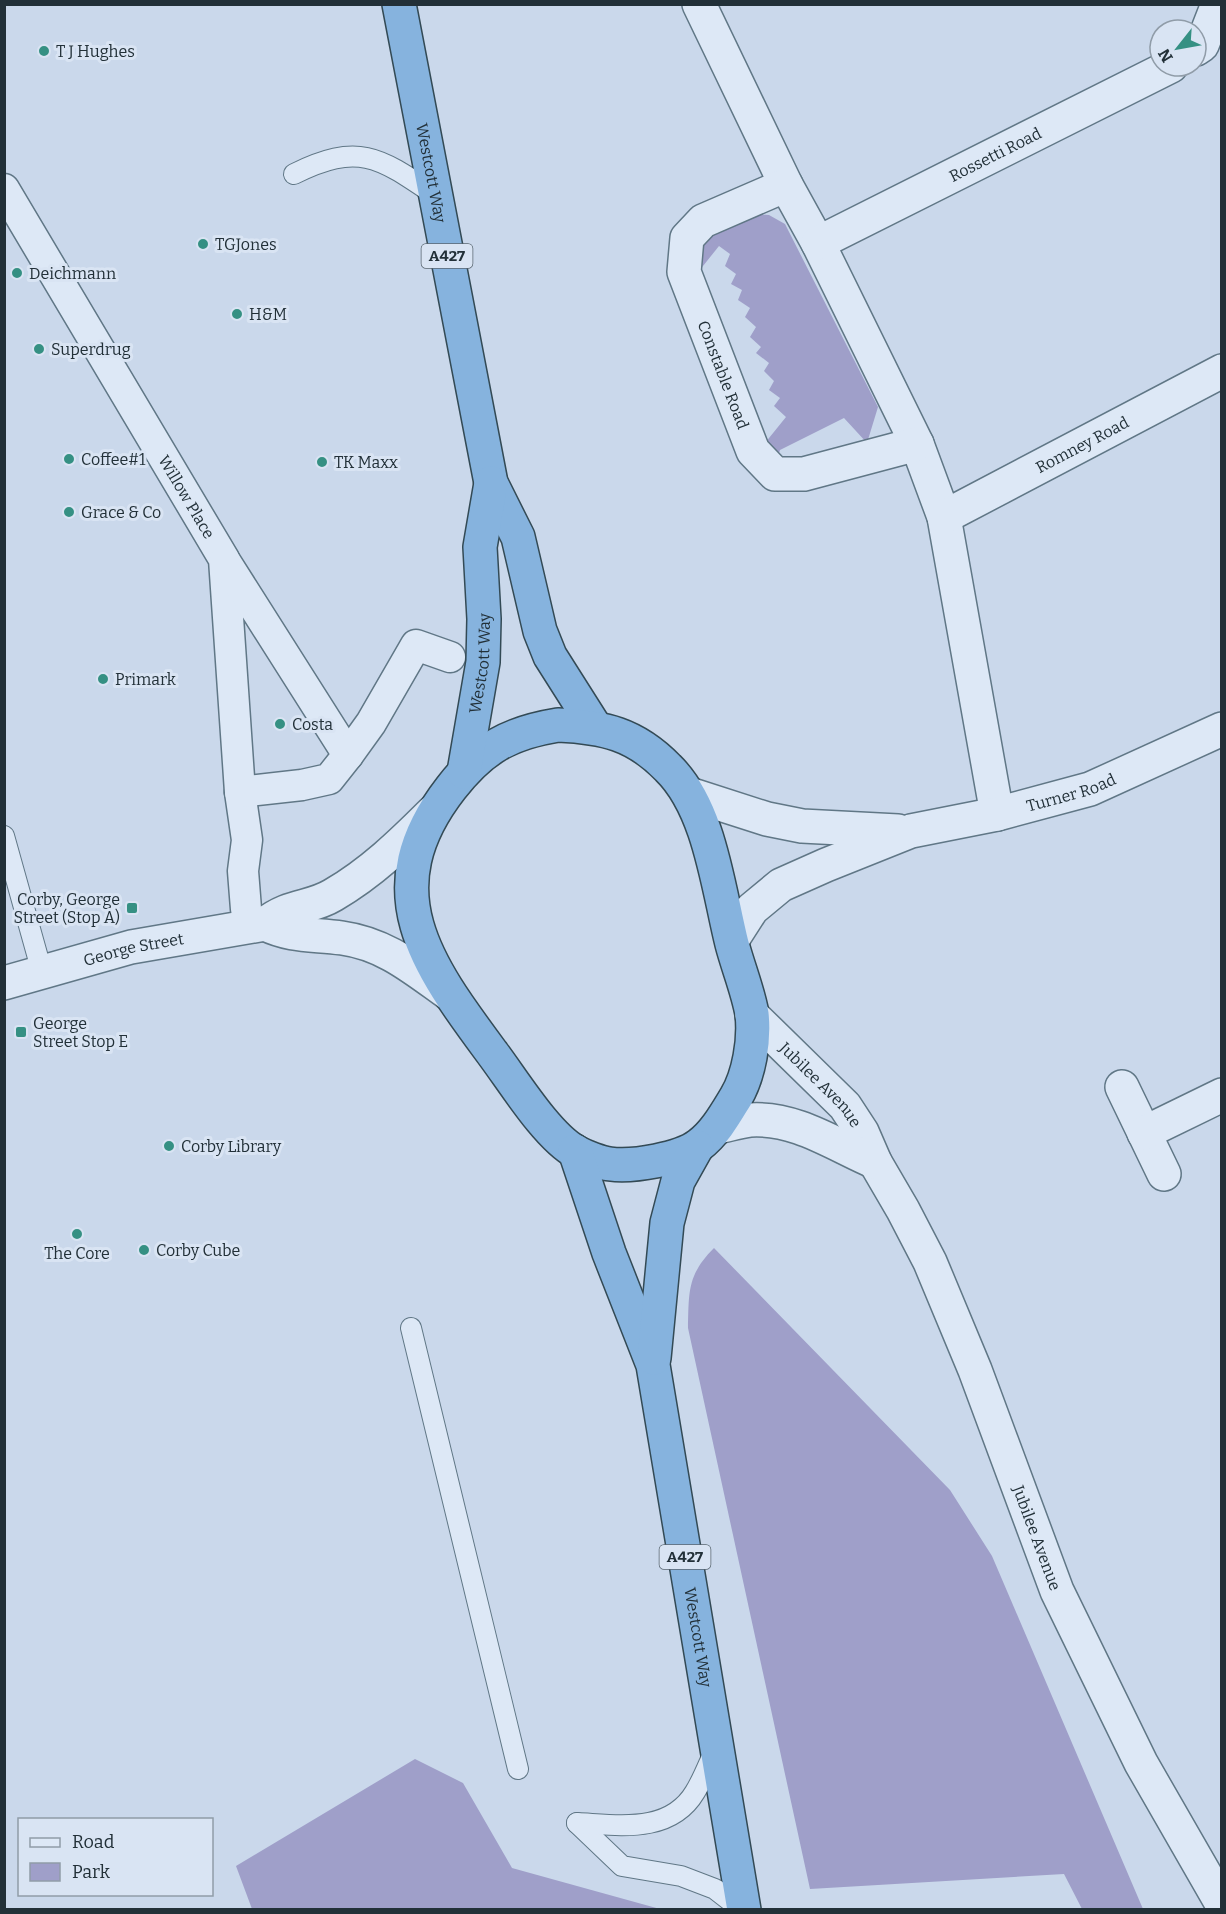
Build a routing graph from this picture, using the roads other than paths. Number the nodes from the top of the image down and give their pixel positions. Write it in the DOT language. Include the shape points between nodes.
graph roads {
  1 [pos="399,4"];
  2 [pos="699,4"];
  3 [pos="1218,4"];
  4 [pos="1208,30"];
  5 [pos="1148,78"];
  6 [pos="294,174"];
  7 [pos="786,186"];
  8 [pos="4,189"];
  9 [pos="435,195"];
  10 [pos="818,243"];
  11 [pos="1221,371"];
  12 [pos="917,444"];
  13 [pos="491,483"];
  14 [pos="944,517"];
  15 [pos="224,559"];
  16 [pos="450,657"];
  17 [pos="595,727"];
  18 [pos="1221,729"];
  19 [pos="348,755"];
  20 [pos="464,772"];
  21 [pos="240,792"];
  22 [pos="689,794"];
  23 [pos="433,812"];
  24 [pos="997,814"];
  25 [pos="911,831"];
  26 [pos="4,836"];
  27 [pos="255,916"];
  28 [pos="732,940"];
  29 [pos="42,972"];
  30 [pos="4,983"];
  31 [pos="448,993"];
  32 [pos="752,1015"];
  33 [pos="1122,1087"];
  34 [pos="1221,1095"];
  35 [pos="1144,1133"];
  36 [pos="707,1137"];
  37 [pos="575,1151"];
  38 [pos="875,1162"];
  39 [pos="1164,1174"];
  40 [pos="411,1328"];
  41 [pos="653,1365"];
  42 [pos="716,1749"];
  43 [pos="518,1769"];
  44 [pos="1221,1904"];
  45 [pos="743,1910"];
  1 -- 9 [label="highway, Westcott Way / A427"];
  2 -- 7 [label="street"];
  3 -- 4 [label="street"];
  5 -- 10 [label="street, Rossetti Road"];
  6 -- 9 [label="lane" via="321,161 356,155 389,164"];
  7 -- 10 [label="street"];
  7 -- 12 [label="street, Constable Road" via="703,221 687,238 684,272 753,451 775,474 804,474"];
  8 -- 15 [label="street, Willow Place"];
  9 -- 13 [label="highway, Westcott Way / A427"];
  10 -- 12 [label="street"];
  11 -- 14 [label="street, Romney Road"];
  12 -- 14 [label="street"];
  13 -- 17 [label="highway, Westcott Way / A427" via="518,537 535,614 547,648"];
  13 -- 20 [label="highway, Westcott Way / A427" via="480,547 483,662"];
  14 -- 24 [label="street"];
  15 -- 19 [label="street, Willow Place"];
  15 -- 21 [label="street, Willow Place"];
  16 -- 19 [label="street" via="416,645"];
  17 -- 20 [label="highway, Westcott Way" via="558,725 529,730 502,740"];
  17 -- 22 [label="highway, Westcott Way" via="626,737 649,751 670,769"];
  18 -- 24 [label="street, Turner Road" via="1090,789"];
  19 -- 21 [label="street" via="329,778"];
  20 -- 23 [label="highway, Westcott Way"];
  21 -- 27 [label="street, Willow Place" via="247,840 243,871"];
  22 -- 25 [label="street, Turner Road" via="802,826"];
  22 -- 28 [label="highway, Westcott Way" via="714,860"];
  23 -- 27 [label="street, George Street" via="394,852 331,896"];
  23 -- 31 [label="highway, Westcott Way" via="414,857 410,896 418,931"];
  24 -- 25 [label="street, Turner Road"];
  25 -- 28 [label="street, Turner Road" via="781,885 752,909"];
  26 -- 29 [label="lane"];
  27 -- 29 [label="street, George Street"];
  27 -- 31 [label="street, George Street" via="284,933 343,938 390,951"];
  28 -- 32 [label="highway, Westcott Way"];
  29 -- 30 [label="street, George Street"];
  31 -- 37 [label="highway, Westcott Way" via="544,1123"];
  32 -- 36 [label="highway, Westcott Way" via="750,1054 741,1088"];
  32 -- 38 [label="street, Jubilee Avenue" via="845,1106"];
  33 -- 35 [label="street"];
  34 -- 35 [label="street"];
  35 -- 39 [label="street"];
  36 -- 37 [label="highway" via="656,1161 610,1164"];
  36 -- 38 [label="street, Jubilee Avenue" via="751,1120 785,1123 816,1133"];
  36 -- 41 [label="highway, Westcott Way / A427" via="678,1181 667,1223"];
  37 -- 41 [label="highway, Westcott Way / A427"];
  38 -- 44 [label="street, Jubilee Avenue" via="930,1262 975,1370 1057,1591 1141,1763"];
  40 -- 43 [label="lane"];
  41 -- 42 [label="highway, Westcott Way / A427"];
  42 -- 45 [label="highway, Westcott Way / A427"];
  42 -- 45 [label="lane" via="694,1794 668,1819 653,1824 577,1823 621,1866 681,1876 715,1889"];
}
